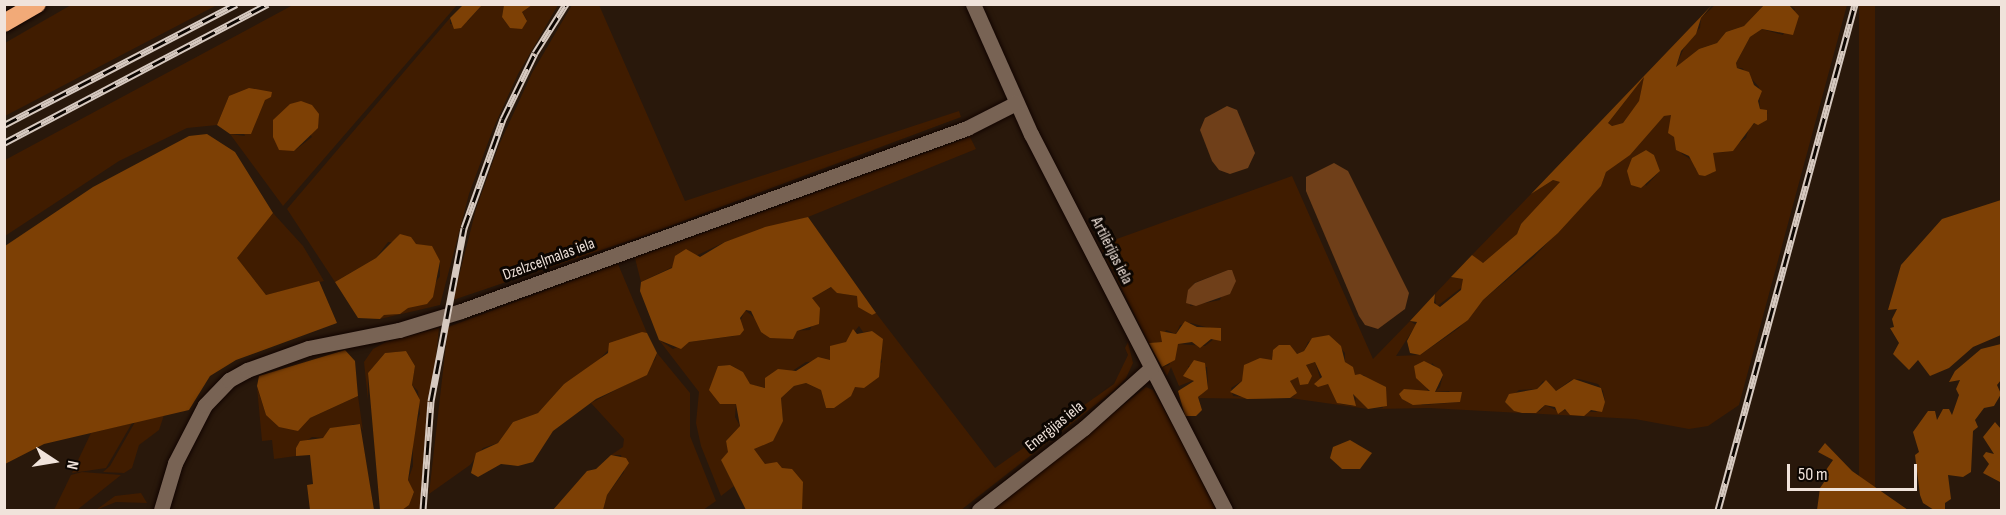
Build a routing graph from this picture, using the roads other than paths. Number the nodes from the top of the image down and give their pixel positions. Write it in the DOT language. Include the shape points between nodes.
graph roads {
  1 [pos="37,4"];
  2 [pos="973,4"];
  3 [pos="4,23"];
  4 [pos="1016,103"];
  5 [pos="1151,368"];
  6 [pos="161,510"];
  7 [pos="979,510"];
  8 [pos="1225,510"];
  1 -- 3 [label="highway"];
  2 -- 4 [label="street, Artilērijas iela"];
  4 -- 5 [label="street, Artilērijas iela"];
  4 -- 6 [label="street, Dzelzceļmalas iela" via="967,128 461,311 399,330 308,348 248,370 229,380 205,405 175,463"];
  5 -- 7 [label="street, Enerģijas iela"];
  5 -- 8 [label="street, Artilērijas iela"];
}
